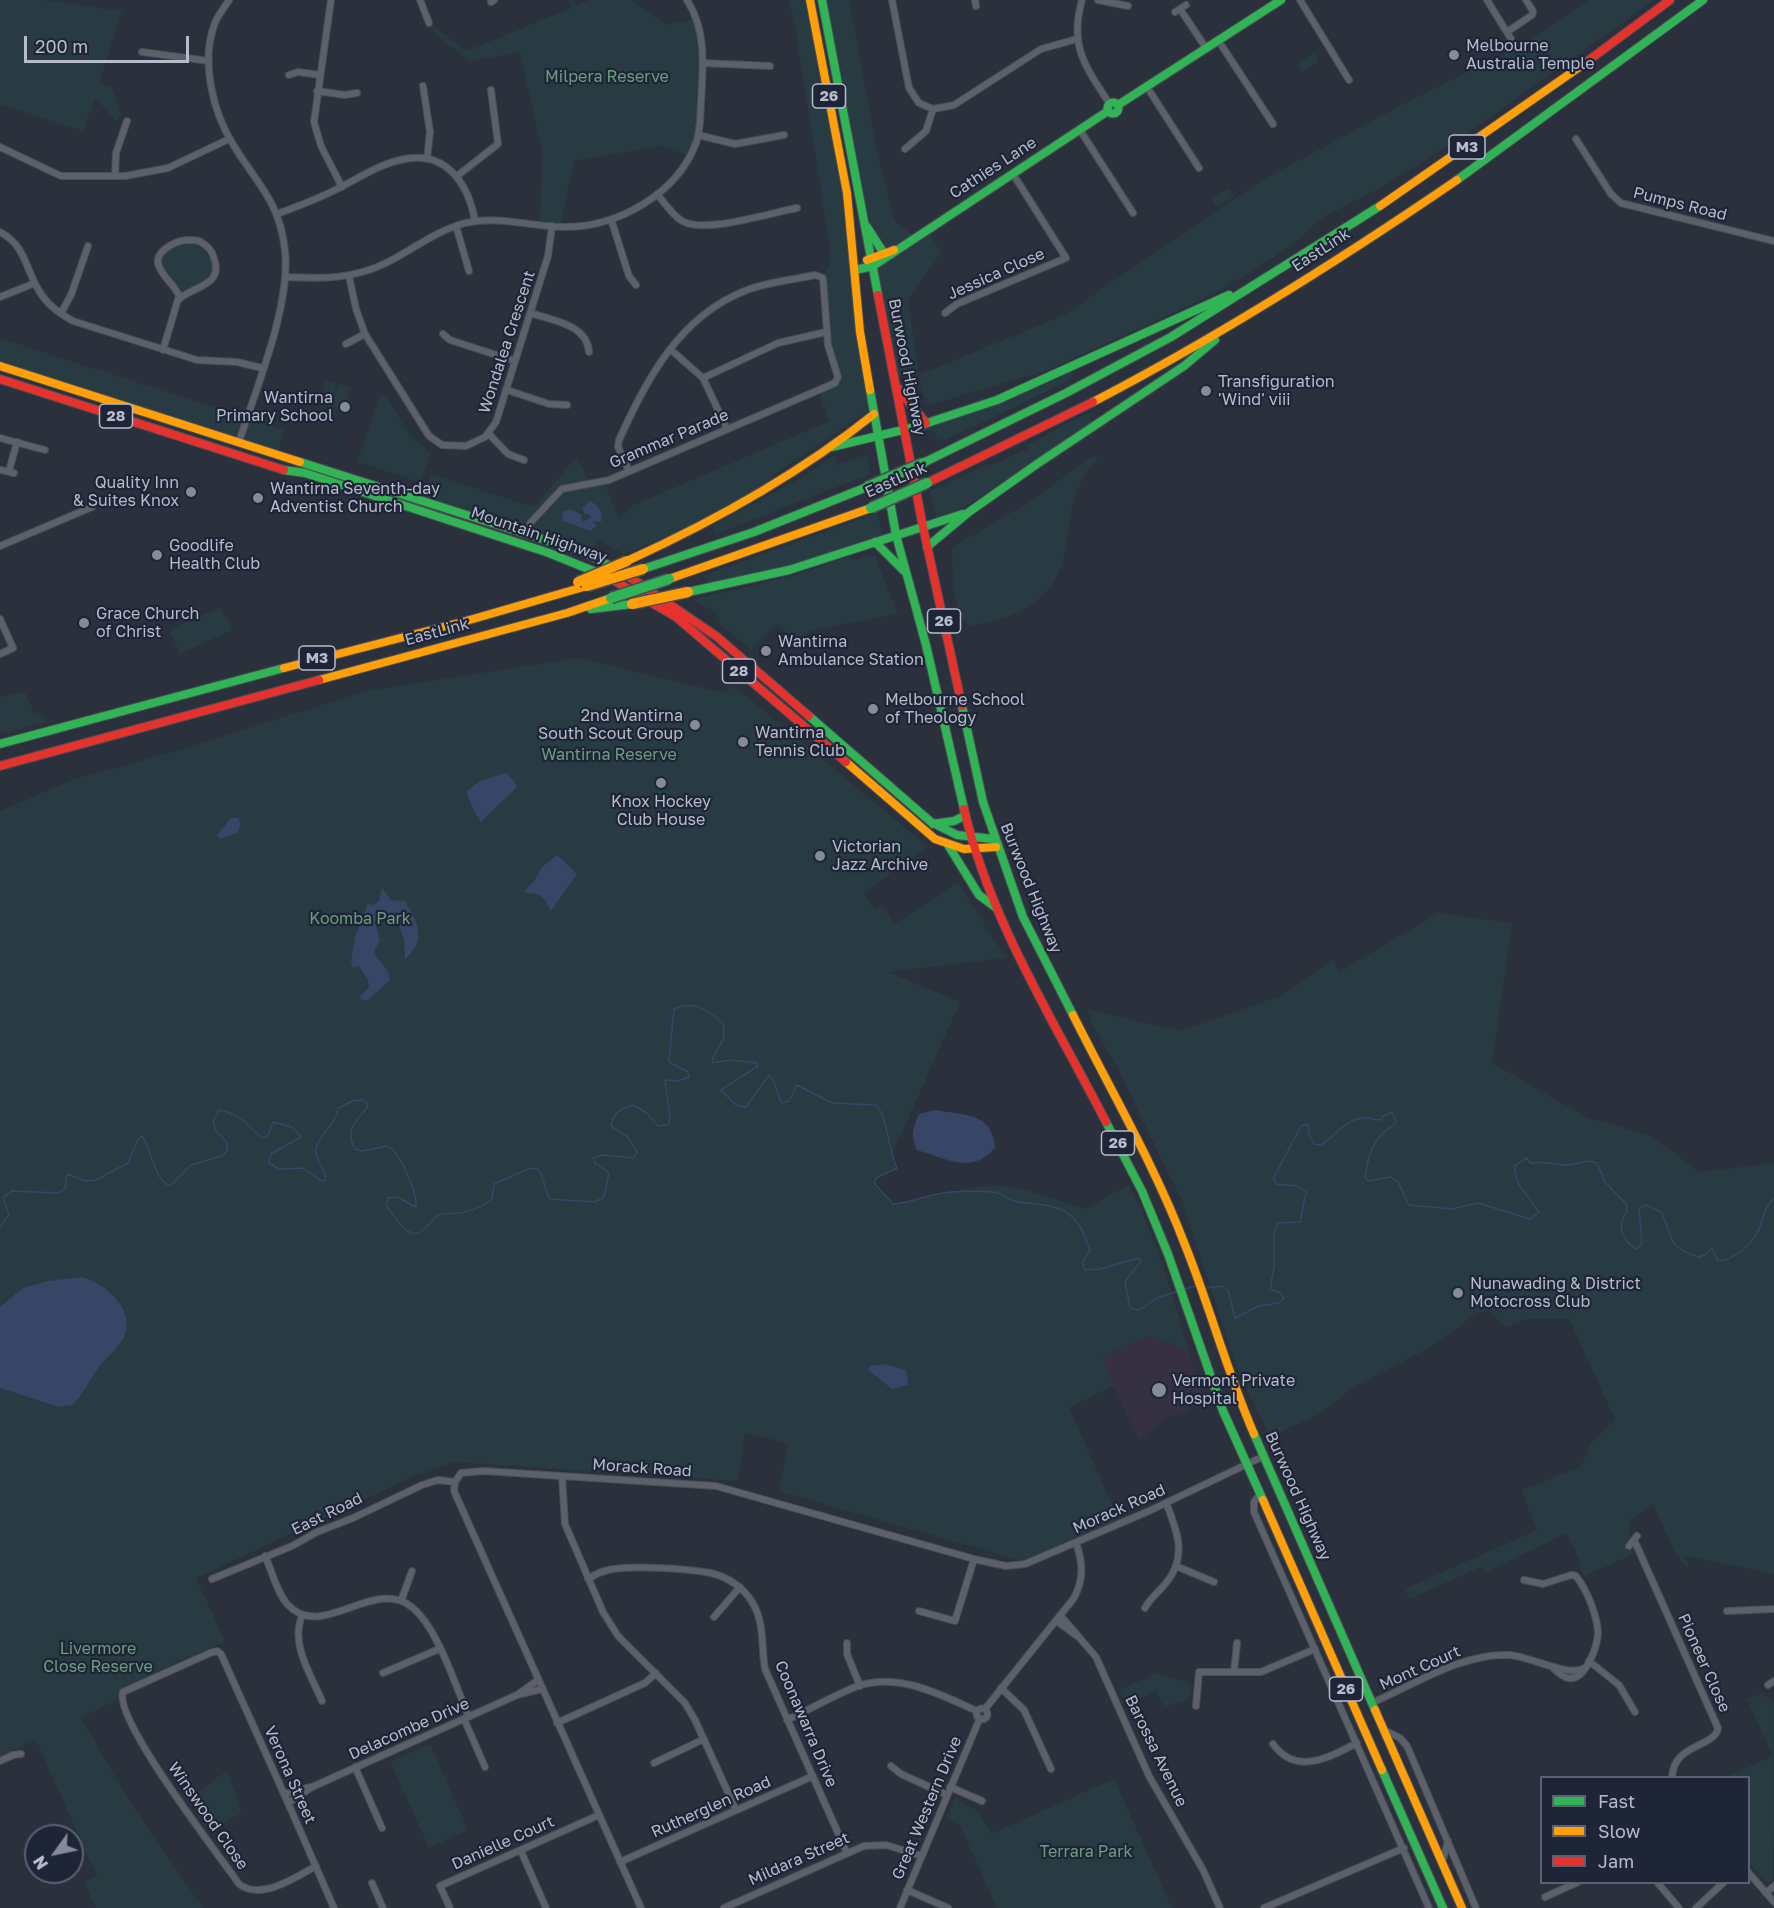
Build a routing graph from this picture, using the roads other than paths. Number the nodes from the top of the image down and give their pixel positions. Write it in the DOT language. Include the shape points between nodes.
graph roads {
  1 [pos="229,0"];
  2 [pos="331,0"];
  3 [pos="420,0"];
  4 [pos="687,0"];
  5 [pos="810,0"];
  6 [pos="822,0"];
  7 [pos="892,0"];
  8 [pos="1082,0"];
  9 [pos="1098,0"];
  10 [pos="1281,0"];
  11 [pos="1300,0"];
  12 [pos="1487,0"];
  13 [pos="1526,0"];
  14 [pos="1670,0"];
  15 [pos="1705,0"];
  16 [pos="1128,6"];
  17 [pos="1180,9"];
  18 [pos="429,23"];
  19 [pos="1507,32"];
  20 [pos="1077,39"];
  21 [pos="1512,39"];
  22 [pos="1218,40"];
  23 [pos="1206,48"];
  24 [pos="142,52"];
  25 [pos="209,61"];
  26 [pos="703,63"];
  27 [pos="770,66"];
  28 [pos="289,75"];
  29 [pos="320,75"];
  30 [pos="1349,80"];
  31 [pos="423,87"];
  32 [pos="1147,87"];
  33 [pos="491,90"];
  34 [pos="317,91"];
  35 [pos="357,93"];
  36 [pos="1112,106"];
  37 [pos="933,109"];
  38 [pos="127,121"];
  39 [pos="1273,124"];
  40 [pos="1080,130"];
  41 [pos="698,135"];
  42 [pos="784,135"];
  43 [pos="229,139"];
  44 [pos="1576,139"];
  45 [pos="0,147"];
  46 [pos="905,149"];
  47 [pos="427,159"];
  48 [pos="1199,168"];
  49 [pos="1013,174"];
  50 [pos="115,176"];
  51 [pos="457,176"];
  52 [pos="342,187"];
  53 [pos="858,189"];
  54 [pos="847,193"];
  55 [pos="657,194"];
  56 [pos="797,208"];
  57 [pos="1133,213"];
  58 [pos="277,214"];
  59 [pos="611,219"];
  60 [pos="475,221"];
  61 [pos="865,225"];
  62 [pos="456,226"];
  63 [pos="552,226"];
  64 [pos="0,232"];
  65 [pos="1774,241"];
  66 [pos="87,246"];
  67 [pos="888,251"];
  68 [pos="872,261"];
  69 [pos="855,270"];
  70 [pos="469,271"];
  71 [pos="349,276"];
  72 [pos="286,277"];
  73 [pos="35,283"];
  74 [pos="1257,284"];
  75 [pos="636,285"];
  76 [pos="0,297"];
  77 [pos="179,299"];
  78 [pos="531,313"];
  79 [pos="945,313"];
  80 [pos="61,314"];
  81 [pos="1233,324"];
  82 [pos="826,332"];
  83 [pos="366,334"];
  84 [pos="442,334"];
  85 [pos="346,344"];
  86 [pos="163,350"];
  87 [pos="670,350"];
  88 [pos="589,352"];
  89 [pos="515,361"];
  90 [pos="0,366"];
  91 [pos="262,368"];
  92 [pos="703,378"];
  93 [pos="0,379"];
  94 [pos="895,384"];
  95 [pos="507,390"];
  96 [pos="567,405"];
  97 [pos="874,414"];
  98 [pos="166,418"];
  99 [pos="926,423"];
  100 [pos="727,429"];
  101 [pos="904,429"];
  102 [pos="162,430"];
  103 [pos="489,434"];
  104 [pos="877,436"];
  105 [pos="0,438"];
  106 [pos="17,442"];
  107 [pos="239,442"];
  108 [pos="832,447"];
  109 [pos="45,450"];
  110 [pos="235,454"];
  111 [pos="524,460"];
  112 [pos="1,470"];
  113 [pos="629,471"];
  114 [pos="429,502"];
  115 [pos="70,506"];
  116 [pos="92,507"];
  117 [pos="969,512"];
  118 [pos="74,514"];
  119 [pos="426,514"];
  120 [pos="923,527"];
  121 [pos="527,532"];
  122 [pos="896,535"];
  123 [pos="519,542"];
  124 [pos="874,542"];
  125 [pos="0,546"];
  126 [pos="927,547"];
  127 [pos="905,573"];
  128 [pos="583,584"];
  129 [pos="567,613"];
  130 [pos="0,619"];
  131 [pos="0,654"];
  132 [pos="0,744"];
  133 [pos="851,761"];
  134 [pos="0,766"];
  135 [pos="964,816"];
  136 [pos="933,824"];
  137 [pos="970,838"];
  138 [pos="995,843"];
  139 [pos="948,845"];
  140 [pos="973,849"];
  141 [pos="995,907"];
  142 [pos="1075,1020"];
  143 [pos="1053,1021"];
  144 [pos="1264,1456"];
  145 [pos="1246,1466"];
  146 [pos="562,1476"];
  147 [pos="455,1482"];
  148 [pos="1259,1495"];
  149 [pos="1166,1503"];
  150 [pos="1634,1541"];
  151 [pos="1076,1542"];
  152 [pos="265,1556"];
  153 [pos="974,1559"];
  154 [pos="1176,1566"];
  155 [pos="412,1571"];
  156 [pos="212,1579"];
  157 [pos="588,1579"];
  158 [pos="1524,1580"];
  159 [pos="1214,1582"];
  160 [pos="740,1587"];
  161 [pos="401,1601"];
  162 [pos="1145,1608"];
  163 [pos="1774,1609"];
  164 [pos="920,1611"];
  165 [pos="1726,1611"];
  166 [pos="302,1616"];
  167 [pos="714,1617"];
  168 [pos="1059,1619"];
  169 [pos="847,1643"];
  170 [pos="1237,1643"];
  171 [pos="439,1649"];
  172 [pos="1315,1649"];
  173 [pos="1589,1661"];
  174 [pos="656,1672"];
  175 [pos="1234,1672"];
  176 [pos="383,1673"];
  177 [pos="538,1680"];
  178 [pos="860,1686"];
  179 [pos="1001,1688"];
  180 [pos="542,1689"];
  181 [pos="127,1690"];
  182 [pos="517,1695"];
  183 [pos="322,1701"];
  184 [pos="1374,1702"];
  185 [pos="1196,1706"];
  186 [pos="985,1709"];
  187 [pos="977,1711"];
  188 [pos="1635,1712"];
  189 [pos="466,1718"];
  190 [pos="980,1719"];
  191 [pos="787,1720"];
  192 [pos="557,1723"];
  193 [pos="1386,1731"];
  194 [pos="704,1739"];
  195 [pos="1357,1743"];
  196 [pos="1273,1744"];
  197 [pos="21,1754"];
  198 [pos="0,1761"];
  199 [pos="654,1763"];
  200 [pos="891,1766"];
  201 [pos="355,1767"];
  202 [pos="485,1767"];
  203 [pos="1051,1769"];
  204 [pos="813,1776"];
  205 [pos="1672,1776"];
  206 [pos="312,1787"];
  207 [pos="950,1787"];
  208 [pos="284,1794"];
  209 [pos="947,1795"];
  210 [pos="1394,1795"];
  211 [pos="1382,1800"];
  212 [pos="982,1801"];
  213 [pos="288,1803"];
  214 [pos="736,1810"];
  215 [pos="599,1815"];
  216 [pos="382,1828"];
  217 [pos="1449,1840"];
  218 [pos="1404,1848"];
  219 [pos="521,1851"];
  220 [pos="846,1851"];
  221 [pos="922,1856"];
  222 [pos="1443,1859"];
  223 [pos="620,1862"];
  224 [pos="316,1866"];
  225 [pos="1750,1873"];
  226 [pos="372,1883"];
  227 [pos="1574,1884"];
  228 [pos="1660,1884"];
  229 [pos="1722,1884"];
  230 [pos="1774,1886"];
  231 [pos="908,1890"];
  232 [pos="1766,1893"];
  233 [pos="1545,1897"];
  234 [pos="1774,1900"];
  235 [pos="334,1908"];
  236 [pos="383,1908"];
  237 [pos="450,1908"];
  238 [pos="546,1908"];
  239 [pos="640,1908"];
  240 [pos="724,1908"];
  241 [pos="900,1908"];
  242 [pos="948,1908"];
  243 [pos="1220,1908"];
  244 [pos="1264,1908"];
  245 [pos="1429,1908"];
  246 [pos="1443,1908"];
  247 [pos="1462,1908"];
  248 [pos="1476,1908"];
  249 [pos="1679,1908"];
  250 [pos="1696,1908"];
  1 -- 25 [label="street" via="215,22"];
  2 -- 29 [label="street"];
  3 -- 18 [label="street"];
  4 -- 26 [label="street" via="700,32"];
  5 -- 54 [label="main road, 26"];
  6 -- 53 [label="main road, Burwood Highway / 26"];
  7 -- 37 [label="street" via="909,88 919,103"];
  8 -- 20 [label="street"];
  9 -- 16 [label="street"];
  10 -- 22 [label="main road, Cathies Lane"];
  11 -- 30 [label="street"];
  12 -- 19 [label="street"];
  13 -- 19 [label="street" via="1532,15"];
  14 -- 74 [label="main road, EastLink / M3" via="1401,192"];
  15 -- 81 [label="main road, EastLink / M3" via="1406,213"];
  17 -- 23 [label="street"];
  19 -- 21 [label="street"];
  20 -- 36 [label="street" via="1083,61"];
  20 -- 37 [label="street" via="1041,49 950,107"];
  22 -- 23 [label="main road, Cathies Lane"];
  22 -- 39 [label="street"];
  23 -- 32 [label="main road, Cathies Lane"];
  24 -- 25 [label="street"];
  25 -- 43 [label="street" via="215,102"];
  26 -- 27 [label="street"];
  26 -- 41 [label="street"];
  28 -- 29 [label="street"];
  29 -- 34 [label="street"];
  31 -- 47 [label="street" via="430,132"];
  32 -- 36 [label="main road, Cathies Lane"];
  32 -- 48 [label="street"];
  33 -- 51 [label="street" via="498,144"];
  34 -- 35 [label="street"];
  34 -- 52 [label="street" via="316,130"];
  36 -- 40 [label="main road, Cathies Lane"];
  37 -- 46 [label="street" via="926,131"];
  38 -- 50 [label="street" via="116,153"];
  40 -- 49 [label="main road, Cathies Lane"];
  40 -- 57 [label="street"];
  41 -- 42 [label="street" via="735,144"];
  41 -- 55 [label="street" via="685,164"];
  43 -- 50 [label="street" via="168,168"];
  43 -- 58 [label="street" via="264,187"];
  44 -- 65 [label="street, Pumps Road" via="1611,194 1621,203"];
  45 -- 50 [label="street" via="61,176"];
  47 -- 51 [label="street"];
  47 -- 52 [label="street" via="394,161"];
  49 -- 67 [label="main road, Cathies Lane"];
  49 -- 79 [label="street, Jessica Close" via="1066,258 957,304"];
  51 -- 60 [label="street" via="468,192"];
  52 -- 58 [label="street"];
  53 -- 54 [label="main road"];
  53 -- 61 [label="main road, Burwood Highway / 26"];
  54 -- 69 [label="main road, 26"];
  55 -- 56 [label="street" via="675,216 693,225"];
  55 -- 59 [label="street"];
  58 -- 72 [label="street"];
  59 -- 63 [label="street"];
  59 -- 75 [label="street" via="629,276"];
  60 -- 62 [label="street"];
  60 -- 63 [label="street" via="507,219"];
  61 -- 67 [label="main road"];
  61 -- 68 [label="main road, Burwood Highway / 26"];
  62 -- 70 [label="street"];
  62 -- 71 [label="street" via="430,236 380,266"];
  63 -- 78 [label="street, Wondalea Crescent" via="548,256"];
  64 -- 73 [label="street" via="22,251"];
  66 -- 80 [label="street"];
  67 -- 68 [label="main road, Cathies Lane"];
  68 -- 69 [label="main road, Cathies Lane"];
  68 -- 94 [label="main road, Burwood Highway / 26"];
  69 -- 97 [label="main road, 26" via="860,332"];
  71 -- 72 [label="street"];
  71 -- 83 [label="street, Wondalea Crescent"];
  72 -- 91 [label="street" via="281,308"];
  73 -- 76 [label="street"];
  73 -- 80 [label="street" via="47,302"];
  74 -- 99 [label="main road" via="1049,379"];
  74 -- 128 [label="main road, EastLink / M3, bridge" via="1114,367 922,463 754,532 643,569"];
  77 -- 77 [label="street" via="178,291 162,275 161,255 181,241 203,243 214,256 215,274 206,285"];
  77 -- 86 [label="street"];
  78 -- 88 [label="street" via="578,331"];
  78 -- 89 [label="street, Wondalea Crescent"];
  80 -- 86 [label="street"];
  81 -- 117 [label="main road" via="1184,366"];
  81 -- 129 [label="main road, EastLink / M3, bridge" via="1080,409 871,508"];
  82 -- 87 [label="street" via="826,283 822,277 814,276 759,287 726,300 691,325"];
  82 -- 92 [label="street" via="778,342"];
  82 -- 100 [label="street, Grammar Parade" via="838,377 835,383"];
  83 -- 85 [label="street"];
  83 -- 103 [label="street, Wondalea Crescent" via="432,439 442,445 460,447"];
  84 -- 89 [label="street"];
  86 -- 91 [label="street" via="196,360"];
  87 -- 92 [label="street"];
  87 -- 113 [label="street" via="644,387 618,443"];
  89 -- 95 [label="street, Wondalea Crescent"];
  90 -- 98 [label="main road, Mountain Highway / 28"];
  91 -- 107 [label="street"];
  92 -- 100 [label="street"];
  93 -- 102 [label="main road, Mountain Highway / 28"];
  94 -- 99 [label="main road"];
  94 -- 101 [label="main road, Burwood Highway / 26"];
  95 -- 96 [label="street" via="549,404"];
  95 -- 103 [label="street, Wondalea Crescent"];
  97 -- 104 [label="main road, 26"];
  97 -- 108 [label="main road"];
  98 -- 102 [label="main road"];
  98 -- 107 [label="main road, Mountain Highway / 28"];
  99 -- 101 [label="main road"];
  100 -- 113 [label="street, Grammar Parade"];
  101 -- 104 [label="main road"];
  101 -- 120 [label="main road, Burwood Highway / 26"];
  102 -- 110 [label="main road, Mountain Highway / 28"];
  103 -- 111 [label="street" via="508,454"];
  104 -- 108 [label="main road"];
  104 -- 122 [label="main road, 26"];
  105 -- 106 [label="street"];
  106 -- 109 [label="street"];
  106 -- 112 [label="street" via="12,472"];
  107 -- 110 [label="main road"];
  107 -- 114 [label="main road, Mountain Highway / 28"];
  108 -- 128 [label="main road, bridge" via="745,505"];
  110 -- 119 [label="main road, Mountain Highway / 28"];
  113 -- 121 [label="street, Grammar Parade" via="609,480 557,492"];
  114 -- 119 [label="main road"];
  114 -- 121 [label="main road, Mountain Highway / 28"];
  115 -- 118 [label="street"];
  116 -- 118 [label="street"];
  117 -- 120 [label="main road"];
  117 -- 126 [label="main road"];
  118 -- 125 [label="street"];
  119 -- 123 [label="main road, Mountain Highway / 28"];
  120 -- 122 [label="main road"];
  120 -- 126 [label="main road, Burwood Highway / 26"];
  121 -- 123 [label="main road"];
  121 -- 133 [label="main road, Mountain Highway / 28" via="586,552 661,594 722,641"];
  122 -- 124 [label="main road"];
  122 -- 127 [label="main road, 26"];
  123 -- 133 [label="main road, Mountain Highway / 28" via="604,572 656,602"];
  124 -- 127 [label="main road"];
  124 -- 129 [label="main road, bridge" via="789,570 632,604"];
  126 -- 138 [label="main road, Burwood Highway / 26"];
  127 -- 135 [label="main road, 26" via="926,645"];
  128 -- 132 [label="main road, EastLink / M3" via="451,625"];
  129 -- 134 [label="main road, EastLink / M3"];
  130 -- 131 [label="street" via="13,648"];
  133 -- 136 [label="main road, Mountain Highway / 28"];
  133 -- 139 [label="main road, Mountain Highway / 28" via="926,832"];
  135 -- 136 [label="main road"];
  135 -- 137 [label="main road, 26"];
  136 -- 137 [label="main road, Mountain Highway / 28" via="950,834"];
  137 -- 138 [label="main road, Mountain Highway / 28"];
  137 -- 140 [label="main road, 26"];
  138 -- 140 [label="main road, Mountain Highway / 28"];
  138 -- 142 [label="main road, Burwood Highway / 26" via="1023,917"];
  139 -- 140 [label="main road, Mountain Highway / 28"];
  139 -- 141 [label="main road" via="979,895"];
  140 -- 141 [label="main road, 26"];
  141 -- 143 [label="main road, 26"];
  142 -- 143 [label="main road"];
  142 -- 144 [label="main road, Burwood Highway / 26" via="1157,1178 1231,1380"];
  143 -- 145 [label="main road, 26" via="1134,1174"];
  144 -- 145 [label="street, Morack Road"];
  144 -- 184 [label="main road, Burwood Highway / 26"];
  145 -- 148 [label="main road, 26"];
  145 -- 149 [label="street, Morack Road"];
  146 -- 147 [label="street, Morack Road" via="473,1470 461,1473"];
  146 -- 153 [label="street, Morack Road" via="716,1486"];
  146 -- 157 [label="street" via="565,1524"];
  147 -- 152 [label="street, East Road" via="433,1481"];
  147 -- 177 [label="street" via="455,1493"];
  148 -- 172 [label="street" via="1254,1512"];
  148 -- 210 [label="main road, 26"];
  149 -- 151 [label="street, Morack Road"];
  149 -- 154 [label="street" via="1179,1539"];
  150 -- 205 [label="street, Pioneer Close" via="1718,1728 1714,1737 1682,1754"];
  151 -- 153 [label="street, Morack Road" via="1016,1566"];
  151 -- 168 [label="street" via="1082,1578"];
  152 -- 156 [label="street, East Road"];
  152 -- 166 [label="street" via="287,1604"];
  153 -- 164 [label="street" via="955,1621"];
  154 -- 159 [label="street"];
  154 -- 162 [label="street"];
  155 -- 161 [label="street"];
  157 -- 160 [label="street" via="624,1567 711,1574"];
  157 -- 174 [label="street" via="618,1636"];
  158 -- 173 [label="street, Mont Court" via="1534,1578 1549,1583 1570,1575 1579,1580 1597,1628 1595,1649"];
  160 -- 167 [label="street"];
  160 -- 191 [label="street, Coonawarra Drive" via="758,1613 765,1669"];
  161 -- 166 [label="street" via="386,1598 321,1616"];
  161 -- 171 [label="street" via="426,1621"];
  163 -- 165 [label="street"];
  166 -- 183 [label="street" via="300,1651"];
  168 -- 179 [label="street"];
  168 -- 243 [label="street, Barossa Avenue" via="1083,1639 1096,1657 1149,1776 1203,1870"];
  169 -- 178 [label="street" via="847,1654"];
  170 -- 175 [label="street"];
  171 -- 176 [label="street"];
  171 -- 189 [label="street"];
  172 -- 175 [label="street" via="1270,1669"];
  172 -- 195 [label="street"];
  173 -- 184 [label="street, Mont Court" via="1569,1678 1547,1663 1510,1655 1475,1659"];
  173 -- 188 [label="street" via="1619,1685"];
  174 -- 192 [label="street" via="645,1683"];
  174 -- 194 [label="street" via="685,1703"];
  175 -- 185 [label="street" via="1199,1672"];
  177 -- 180 [label="street"];
  177 -- 182 [label="street, Delacombe Drive"];
  178 -- 187 [label="street" via="903,1683"];
  178 -- 191 [label="street"];
  179 -- 186 [label="street"];
  179 -- 203 [label="street" via="1024,1710"];
  180 -- 182 [label="street, Delacombe Drive"];
  180 -- 192 [label="street"];
  181 -- 208 [label="street, Verona Street" via="217,1651"];
  181 -- 224 [label="street, Winswood Close" via="122,1703 142,1747 239,1884 259,1892"];
  182 -- 189 [label="street, Delacombe Drive"];
  184 -- 193 [label="main road, Burwood Highway / 26"];
  186 -- 187 [label="street"];
  186 -- 190 [label="street, Great Western Drive" via="987,1716"];
  187 -- 190 [label="street"];
  189 -- 201 [label="street, Delacombe Drive"];
  189 -- 202 [label="street"];
  190 -- 207 [label="street, Great Western Drive"];
  191 -- 204 [label="street, Coonawarra Drive"];
  192 -- 215 [label="street"];
  193 -- 217 [label="street, Burwood Highway" via="1407,1746"];
  193 -- 222 [label="main road, Burwood Highway / 26"];
  194 -- 199 [label="street"];
  194 -- 214 [label="street"];
  195 -- 196 [label="street" via="1303,1763 1288,1759"];
  195 -- 211 [label="street"];
  197 -- 198 [label="street"];
  200 -- 209 [label="street"];
  201 -- 206 [label="street, Delacombe Drive"];
  201 -- 216 [label="street"];
  204 -- 214 [label="street, Rutherglen Road"];
  204 -- 220 [label="street, Coonawarra Drive"];
  206 -- 208 [label="street, Delacombe Drive"];
  206 -- 213 [label="street, Delacombe Drive"];
  207 -- 209 [label="street, Great Western Drive"];
  207 -- 212 [label="street"];
  208 -- 213 [label="street, Verona Street"];
  209 -- 221 [label="street, Great Western Drive"];
  210 -- 211 [label="street"];
  210 -- 246 [label="main road, 26"];
  211 -- 218 [label="street"];
  213 -- 224 [label="street, Verona Street"];
  214 -- 223 [label="street, Rutherglen Road"];
  215 -- 219 [label="street, Danielle Court"];
  215 -- 223 [label="street"];
  217 -- 222 [label="street"];
  217 -- 248 [label="street, Burwood Highway"];
  218 -- 244 [label="street"];
  218 -- 245 [label="street"];
  219 -- 237 [label="street, Danielle Court" via="440,1886"];
  219 -- 238 [label="street"];
  220 -- 221 [label="street, Mildara Street" via="886,1845"];
  220 -- 240 [label="street, Mildara Street"];
  221 -- 231 [label="street, Great Western Drive"];
  222 -- 247 [label="main road, Burwood Highway / 26"];
  223 -- 239 [label="street"];
  224 -- 235 [label="street, Verona Street"];
  225 -- 232 [label="street"];
  226 -- 236 [label="street"];
  227 -- 233 [label="street"];
  228 -- 249 [label="street"];
  229 -- 250 [label="street"];
  230 -- 232 [label="street"];
  231 -- 241 [label="street, Great Western Drive"];
  231 -- 242 [label="street"];
  232 -- 234 [label="street"];
}
